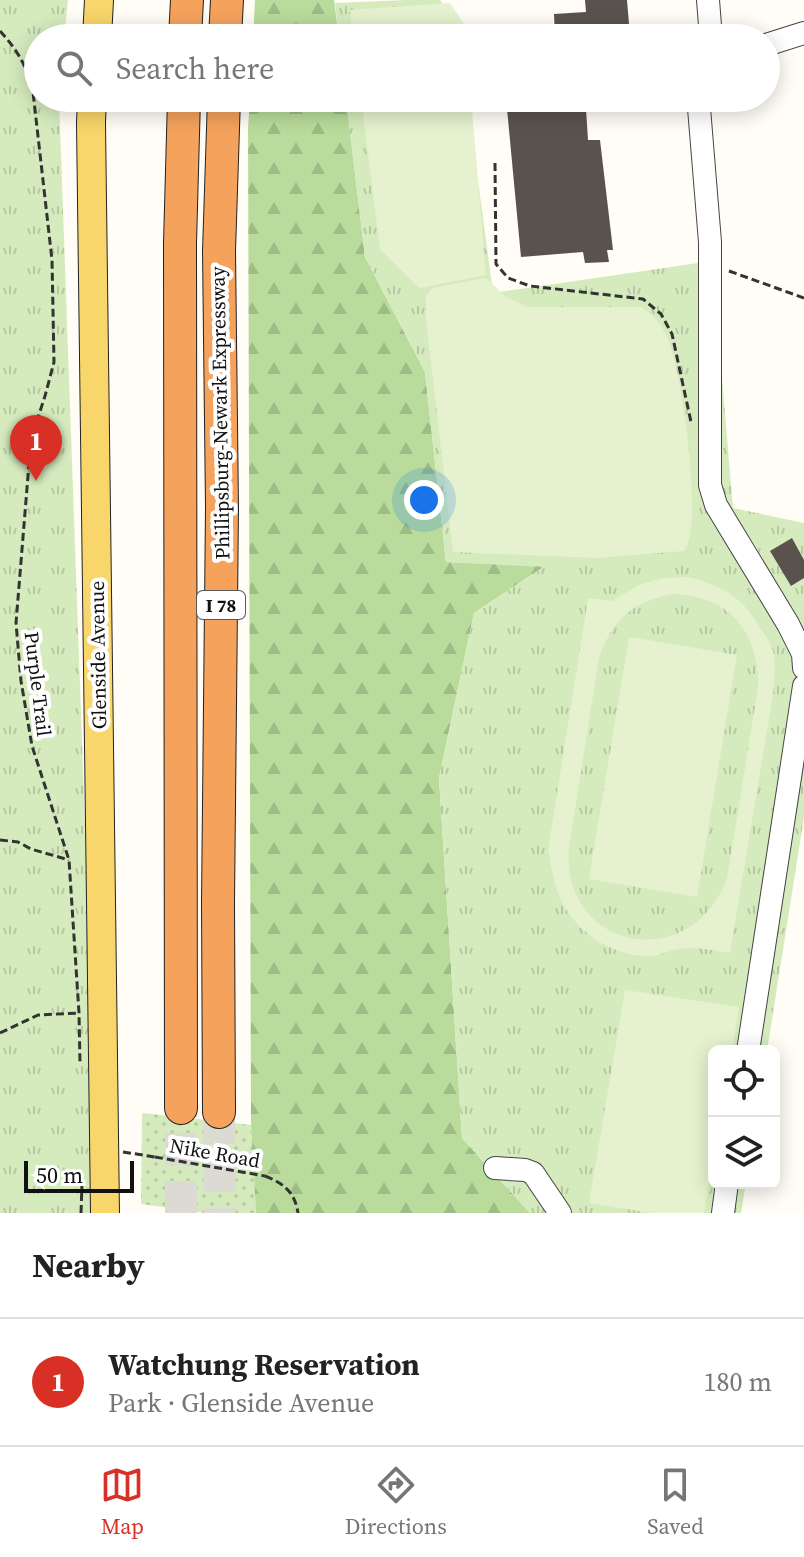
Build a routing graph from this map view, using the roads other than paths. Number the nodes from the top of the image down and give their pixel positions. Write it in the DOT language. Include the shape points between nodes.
graph roads {
  1 [pos="99,0"];
  2 [pos="187,0"];
  3 [pos="227,0"];
  4 [pos="708,0"];
  5 [pos="98,24"];
  6 [pos="186,24"];
  7 [pos="226,24"];
  8 [pos="710,24"];
  9 [pos="804,33"];
  10 [pos="780,41"];
  11 [pos="91,112"];
  12 [pos="184,112"];
  13 [pos="224,112"];
  14 [pos="699,112"];
  15 [pos="804,668"];
  16 [pos="804,686"];
  17 [pos="749,1045"];
  18 [pos="181,1108"];
  19 [pos="219,1112"];
  20 [pos="495,1168"];
  21 [pos="726,1189"];
  22 [pos="105,1213"];
  23 [pos="560,1213"];
  24 [pos="723,1213"];
  1 -- 5 [label="main road"];
  2 -- 6 [label="highway"];
  3 -- 7 [label="highway"];
  4 -- 8 [label="street"];
  9 -- 10 [label="street"];
  11 -- 22 [label="main road, Glenside Avenue"];
  12 -- 18 [label="highway, Phillipsburg-Newark Expressway / I 78"];
  13 -- 19 [label="highway, Phillipsburg-Newark Expressway / I 78"];
  14 -- 15 [label="street" via="710,248 710,485 716,505 788,624"];
  16 -- 17 [label="street"];
  20 -- 23 [label="street" via="533,1173"];
  21 -- 24 [label="street"];
}
